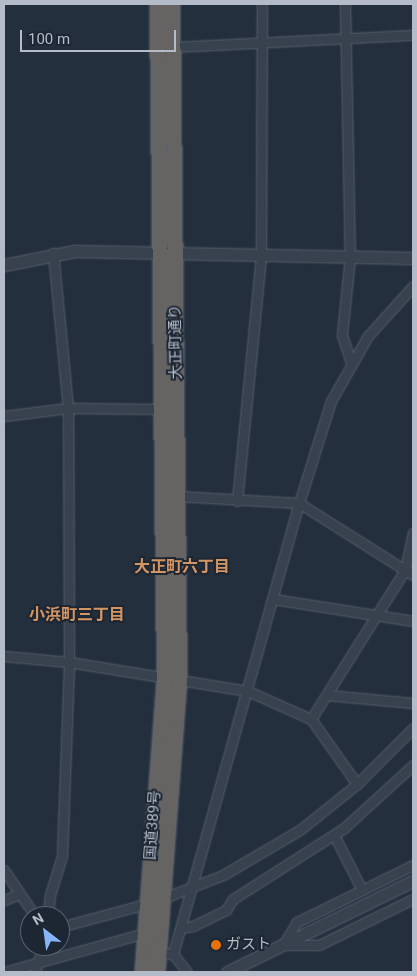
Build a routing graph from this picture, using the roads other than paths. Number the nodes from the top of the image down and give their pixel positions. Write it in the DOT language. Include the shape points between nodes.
graph roads {
  1 [pos="157,4"];
  2 [pos="172,4"];
  3 [pos="262,4"];
  4 [pos="345,4"];
  5 [pos="413,35"];
  6 [pos="346,40"];
  7 [pos="262,43"];
  8 [pos="173,47"];
  9 [pos="53,253"];
  10 [pos="167,254"];
  11 [pos="261,256"];
  12 [pos="350,257"];
  13 [pos="413,258"];
  14 [pos="4,264"];
  15 [pos="413,286"];
  16 [pos="351,363"];
  17 [pos="68,408"];
  18 [pos="161,409"];
  19 [pos="4,416"];
  20 [pos="178,496"];
  21 [pos="237,501"];
  22 [pos="299,503"];
  23 [pos="413,534"];
  24 [pos="409,572"];
  25 [pos="273,599"];
  26 [pos="378,614"];
  27 [pos="413,621"];
  28 [pos="4,656"];
  29 [pos="69,662"];
  30 [pos="172,678"];
  31 [pos="248,691"];
  32 [pos="327,695"];
  33 [pos="413,703"];
  34 [pos="311,720"];
  35 [pos="413,728"];
  36 [pos="413,765"];
  37 [pos="357,784"];
  38 [pos="334,835"];
  39 [pos="413,865"];
  40 [pos="4,870"];
  41 [pos="413,881"];
  42 [pos="193,886"];
  43 [pos="362,890"];
  44 [pos="20,894"];
  45 [pos="164,898"];
  46 [pos="413,899"];
  47 [pos="4,900"];
  48 [pos="147,904"];
  49 [pos="28,906"];
  50 [pos="50,906"];
  51 [pos="70,925"];
  52 [pos="181,928"];
  53 [pos="144,933"];
  54 [pos="283,945"];
  55 [pos="166,954"];
  56 [pos="40,956"];
  57 [pos="39,962"];
  58 [pos="4,972"];
  59 [pos="34,972"];
  60 [pos="142,972"];
  61 [pos="157,972"];
  62 [pos="187,972"];
  63 [pos="228,972"];
  1 -- 10 [label="highway, 大正町通り"];
  2 -- 8 [label="highway, 大正町通り"];
  3 -- 7 [label="street"];
  4 -- 6 [label="street"];
  5 -- 6 [label="street"];
  6 -- 7 [label="street"];
  6 -- 12 [label="street"];
  7 -- 8 [label="street"];
  7 -- 11 [label="street"];
  8 -- 10 [label="highway, 大正町通り"];
  9 -- 10 [label="street"];
  9 -- 14 [label="street"];
  9 -- 17 [label="street"];
  10 -- 11 [label="street"];
  10 -- 18 [label="highway, 大正町通り"];
  10 -- 20 [label="highway, 大正町通り"];
  11 -- 12 [label="street"];
  11 -- 21 [label="street"];
  12 -- 13 [label="street"];
  12 -- 16 [label="street" via="342,335"];
  15 -- 16 [label="street" via="368,336"];
  16 -- 22 [label="street" via="331,402"];
  17 -- 18 [label="street"];
  17 -- 19 [label="street"];
  17 -- 29 [label="street"];
  18 -- 30 [label="highway, 大正町通り"];
  20 -- 21 [label="street"];
  20 -- 30 [label="highway, 大正町通り"];
  21 -- 22 [label="street"];
  22 -- 24 [label="street"];
  22 -- 25 [label="street"];
  23 -- 24 [label="street"];
  24 -- 26 [label="street"];
  25 -- 26 [label="street"];
  25 -- 31 [label="street"];
  26 -- 27 [label="street"];
  26 -- 32 [label="street"];
  28 -- 29 [label="street"];
  29 -- 30 [label="street"];
  29 -- 50 [label="street" via="62,856"];
  30 -- 31 [label="street"];
  30 -- 45 [label="highway, 国道389号"];
  30 -- 48 [label="highway, 国道389号"];
  31 -- 34 [label="street"];
  31 -- 42 [label="street"];
  32 -- 33 [label="street"];
  32 -- 34 [label="street"];
  34 -- 37 [label="street"];
  35 -- 37 [label="street"];
  36 -- 38 [label="street" via="387,792"];
  37 -- 42 [label="street" via="301,829 261,854"];
  38 -- 43 [label="street"];
  38 -- 52 [label="street" via="234,899 226,910 193,926"];
  39 -- 43 [label="street"];
  40 -- 44 [label="street"];
  41 -- 54 [label="street"];
  42 -- 45 [label="street"];
  42 -- 52 [label="street"];
  43 -- 54 [label="street" via="297,922"];
  44 -- 47 [label="street"];
  44 -- 49 [label="street"];
  45 -- 48 [label="street"];
  45 -- 55 [label="highway, 国道389号"];
  46 -- 54 [label="street" via="319,945"];
  48 -- 51 [label="street"];
  48 -- 53 [label="highway, 国道389号"];
  52 -- 55 [label="street"];
  53 -- 57 [label="street"];
  53 -- 60 [label="highway, 国道389号"];
  54 -- 63 [label="street"];
  55 -- 61 [label="highway, 国道389号"];
  55 -- 62 [label="street"];
  56 -- 57 [label="street"];
  57 -- 58 [label="street"];
  57 -- 59 [label="street"];
}
